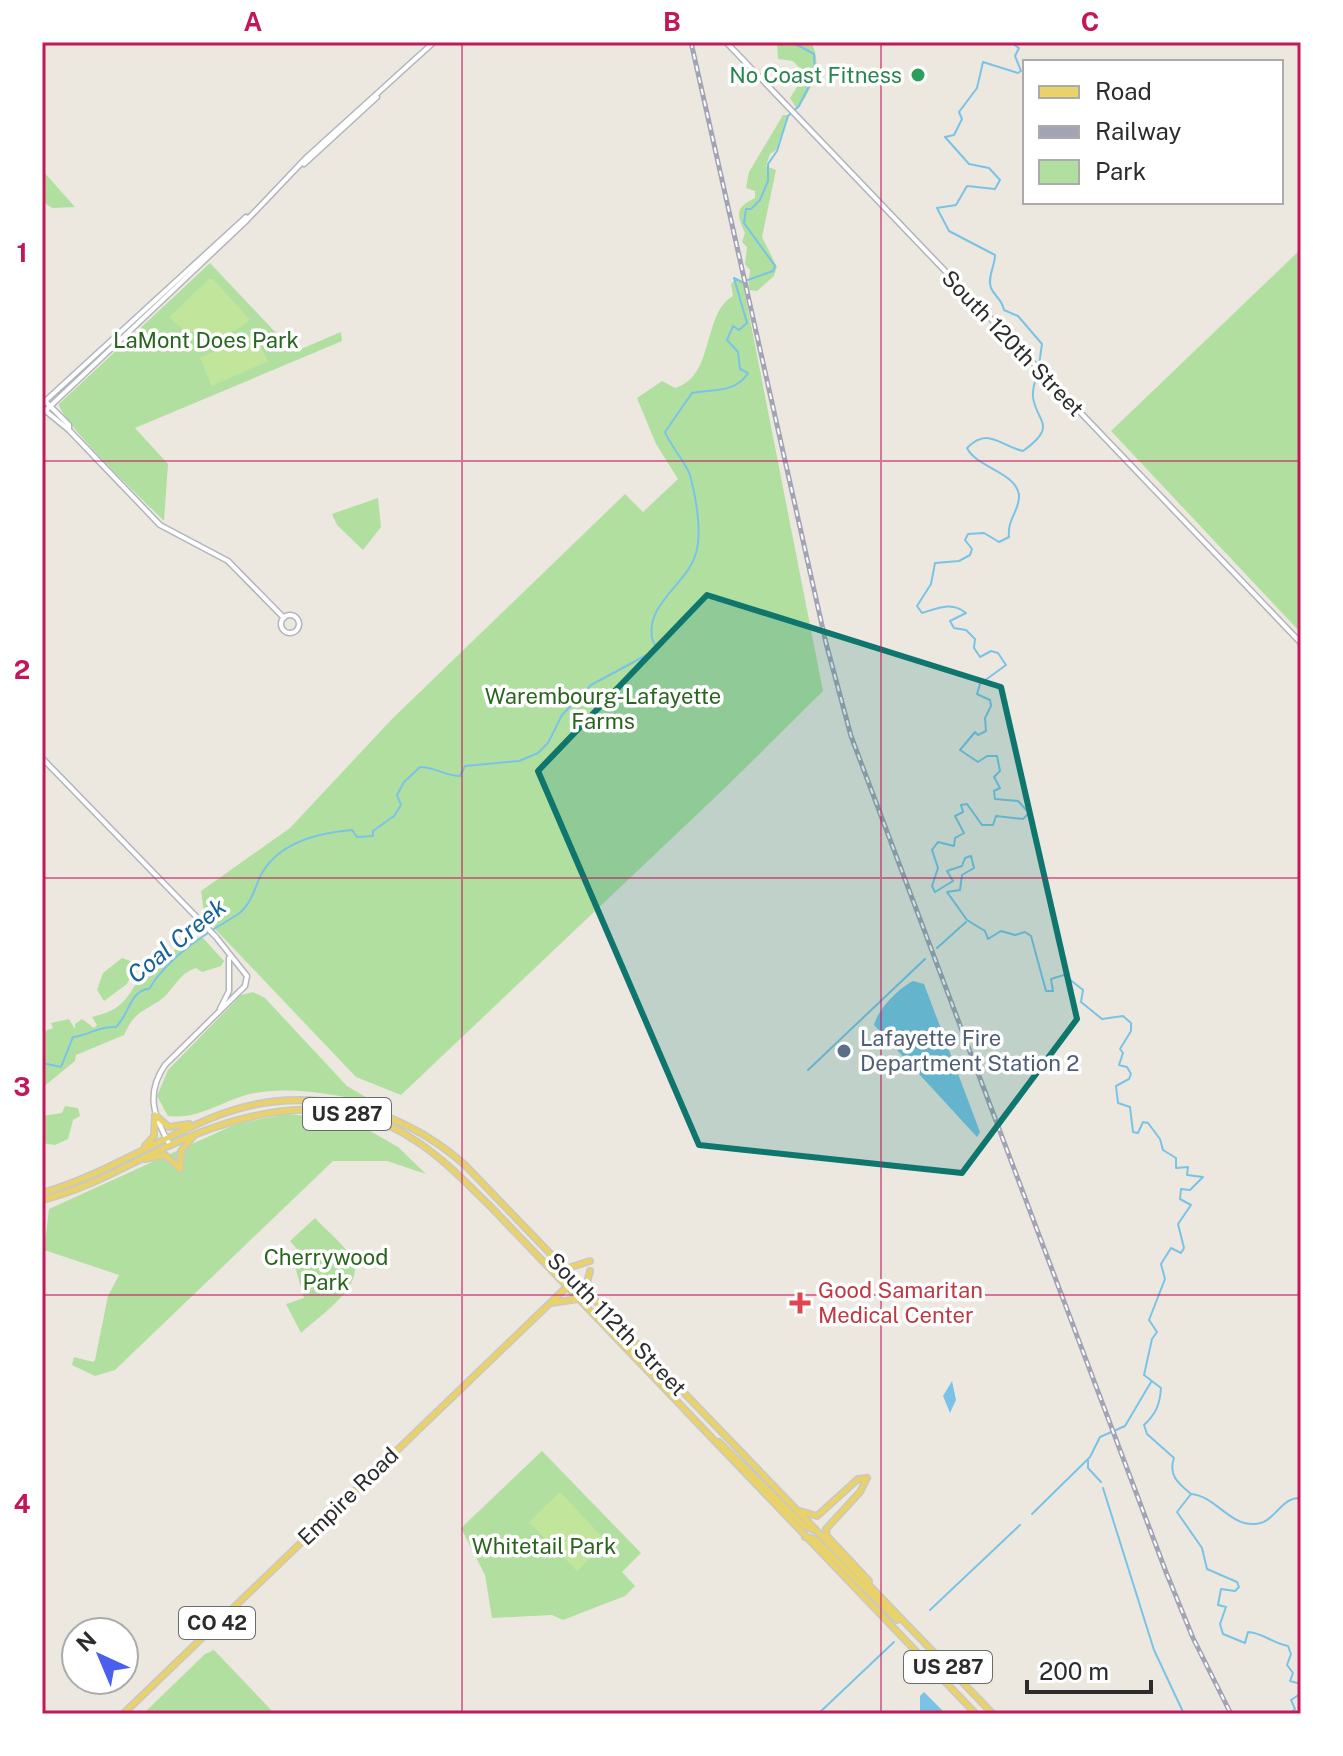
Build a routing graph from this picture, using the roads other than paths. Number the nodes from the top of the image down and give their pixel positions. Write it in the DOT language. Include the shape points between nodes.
graph roads {
  1 [pos="434,42"];
  2 [pos="726,42"];
  3 [pos="248,215"];
  4 [pos="51,406"];
  5 [pos="43,407"];
  6 [pos="69,430"];
  7 [pos="284,618"];
  8 [pos="1301,643"];
  9 [pos="42,758"];
  10 [pos="229,955"];
  11 [pos="242,970"];
  12 [pos="231,972"];
  13 [pos="230,985"];
  14 [pos="240,989"];
  15 [pos="217,1015"];
  16 [pos="155,1115"];
  17 [pos="209,1118"];
  18 [pos="198,1133"];
  19 [pos="168,1142"];
  20 [pos="135,1153"];
  21 [pos="129,1164"];
  22 [pos="42,1193"];
  23 [pos="42,1202"];
  24 [pos="590,1261"];
  25 [pos="565,1269"];
  26 [pos="590,1271"];
  27 [pos="575,1279"];
  28 [pos="566,1287"];
  29 [pos="591,1297"];
  30 [pos="578,1299"];
  31 [pos="550,1303"];
  32 [pos="716,1440"];
  33 [pos="794,1507"];
  34 [pos="815,1530"];
  35 [pos="805,1537"];
  36 [pos="902,1621"];
  37 [pos="123,1714"];
  38 [pos="976,1714"];
  39 [pos="993,1714"];
  1 -- 3 [label="main road"];
  2 -- 8 [label="main road, South 120th Street"];
  3 -- 4 [label="main road"];
  3 -- 5 [label="main road"];
  4 -- 5 [label="main road"];
  4 -- 6 [label="main road"];
  5 -- 6 [label="main road"];
  6 -- 7 [label="main road" via="160,525 228,561"];
  7 -- 7 [label="main road" via="284,630 296,631 296,618"];
  9 -- 10 [label="main road"];
  10 -- 11 [label="main road"];
  10 -- 12 [label="main road"];
  11 -- 12 [label="main road"];
  11 -- 14 [label="main road" via="248,980"];
  12 -- 13 [label="main road"];
  13 -- 14 [label="main road"];
  13 -- 15 [label="main road"];
  14 -- 15 [label="main road"];
  15 -- 16 [label="main road" via="159,1074 153,1092"];
  16 -- 17 [label="main road" via="177,1128"];
  16 -- 19 [label="main road"];
  16 -- 20 [label="main road" via="154,1136"];
  17 -- 19 [label="main road, South 112th Street / US 287"];
  17 -- 25 [label="main road, South 112th Street / US 287" via="257,1104 301,1100 343,1104 392,1118 453,1155"];
  18 -- 19 [label="main road, South 112th Street / US 287"];
  18 -- 21 [label="main road" via="181,1151 180,1169 161,1154"];
  18 -- 28 [label="main road, South 112th Street / US 287" via="247,1115 293,1109 337,1112 390,1127 454,1171"];
  19 -- 20 [label="main road, US 287"];
  19 -- 21 [label="main road, US 287"];
  20 -- 22 [label="main road, US 287"];
  21 -- 23 [label="main road, US 287"];
  24 -- 25 [label="main road"];
  25 -- 27 [label="main road, South 112th Street / US 287"];
  26 -- 29 [label="main road"];
  27 -- 28 [label="main road, Empire Road / CO 42"];
  27 -- 29 [label="main road, South 112th Street / US 287"];
  28 -- 30 [label="main road, South 112th Street / US 287"];
  28 -- 31 [label="main road, Empire Road / CO 42"];
  29 -- 33 [label="main road, South 112th Street / US 287"];
  30 -- 31 [label="main road"];
  30 -- 32 [label="main road, South 112th Street / US 287"];
  31 -- 37 [label="main road, Empire Road / CO 42"];
  32 -- 34 [label="main road" via="803,1525"];
  32 -- 35 [label="main road, South 112th Street / US 287"];
  33 -- 34 [label="main road, South 112th Street / US 287"];
  33 -- 36 [label="main road" via="817,1516 858,1479 867,1478 826,1533"];
  34 -- 36 [label="main road, South 112th Street / US 287"];
  35 -- 36 [label="main road" via="815,1539"];
  35 -- 38 [label="main road, South 112th Street / US 287"];
  36 -- 39 [label="main road, South 112th Street / US 287"];
}
